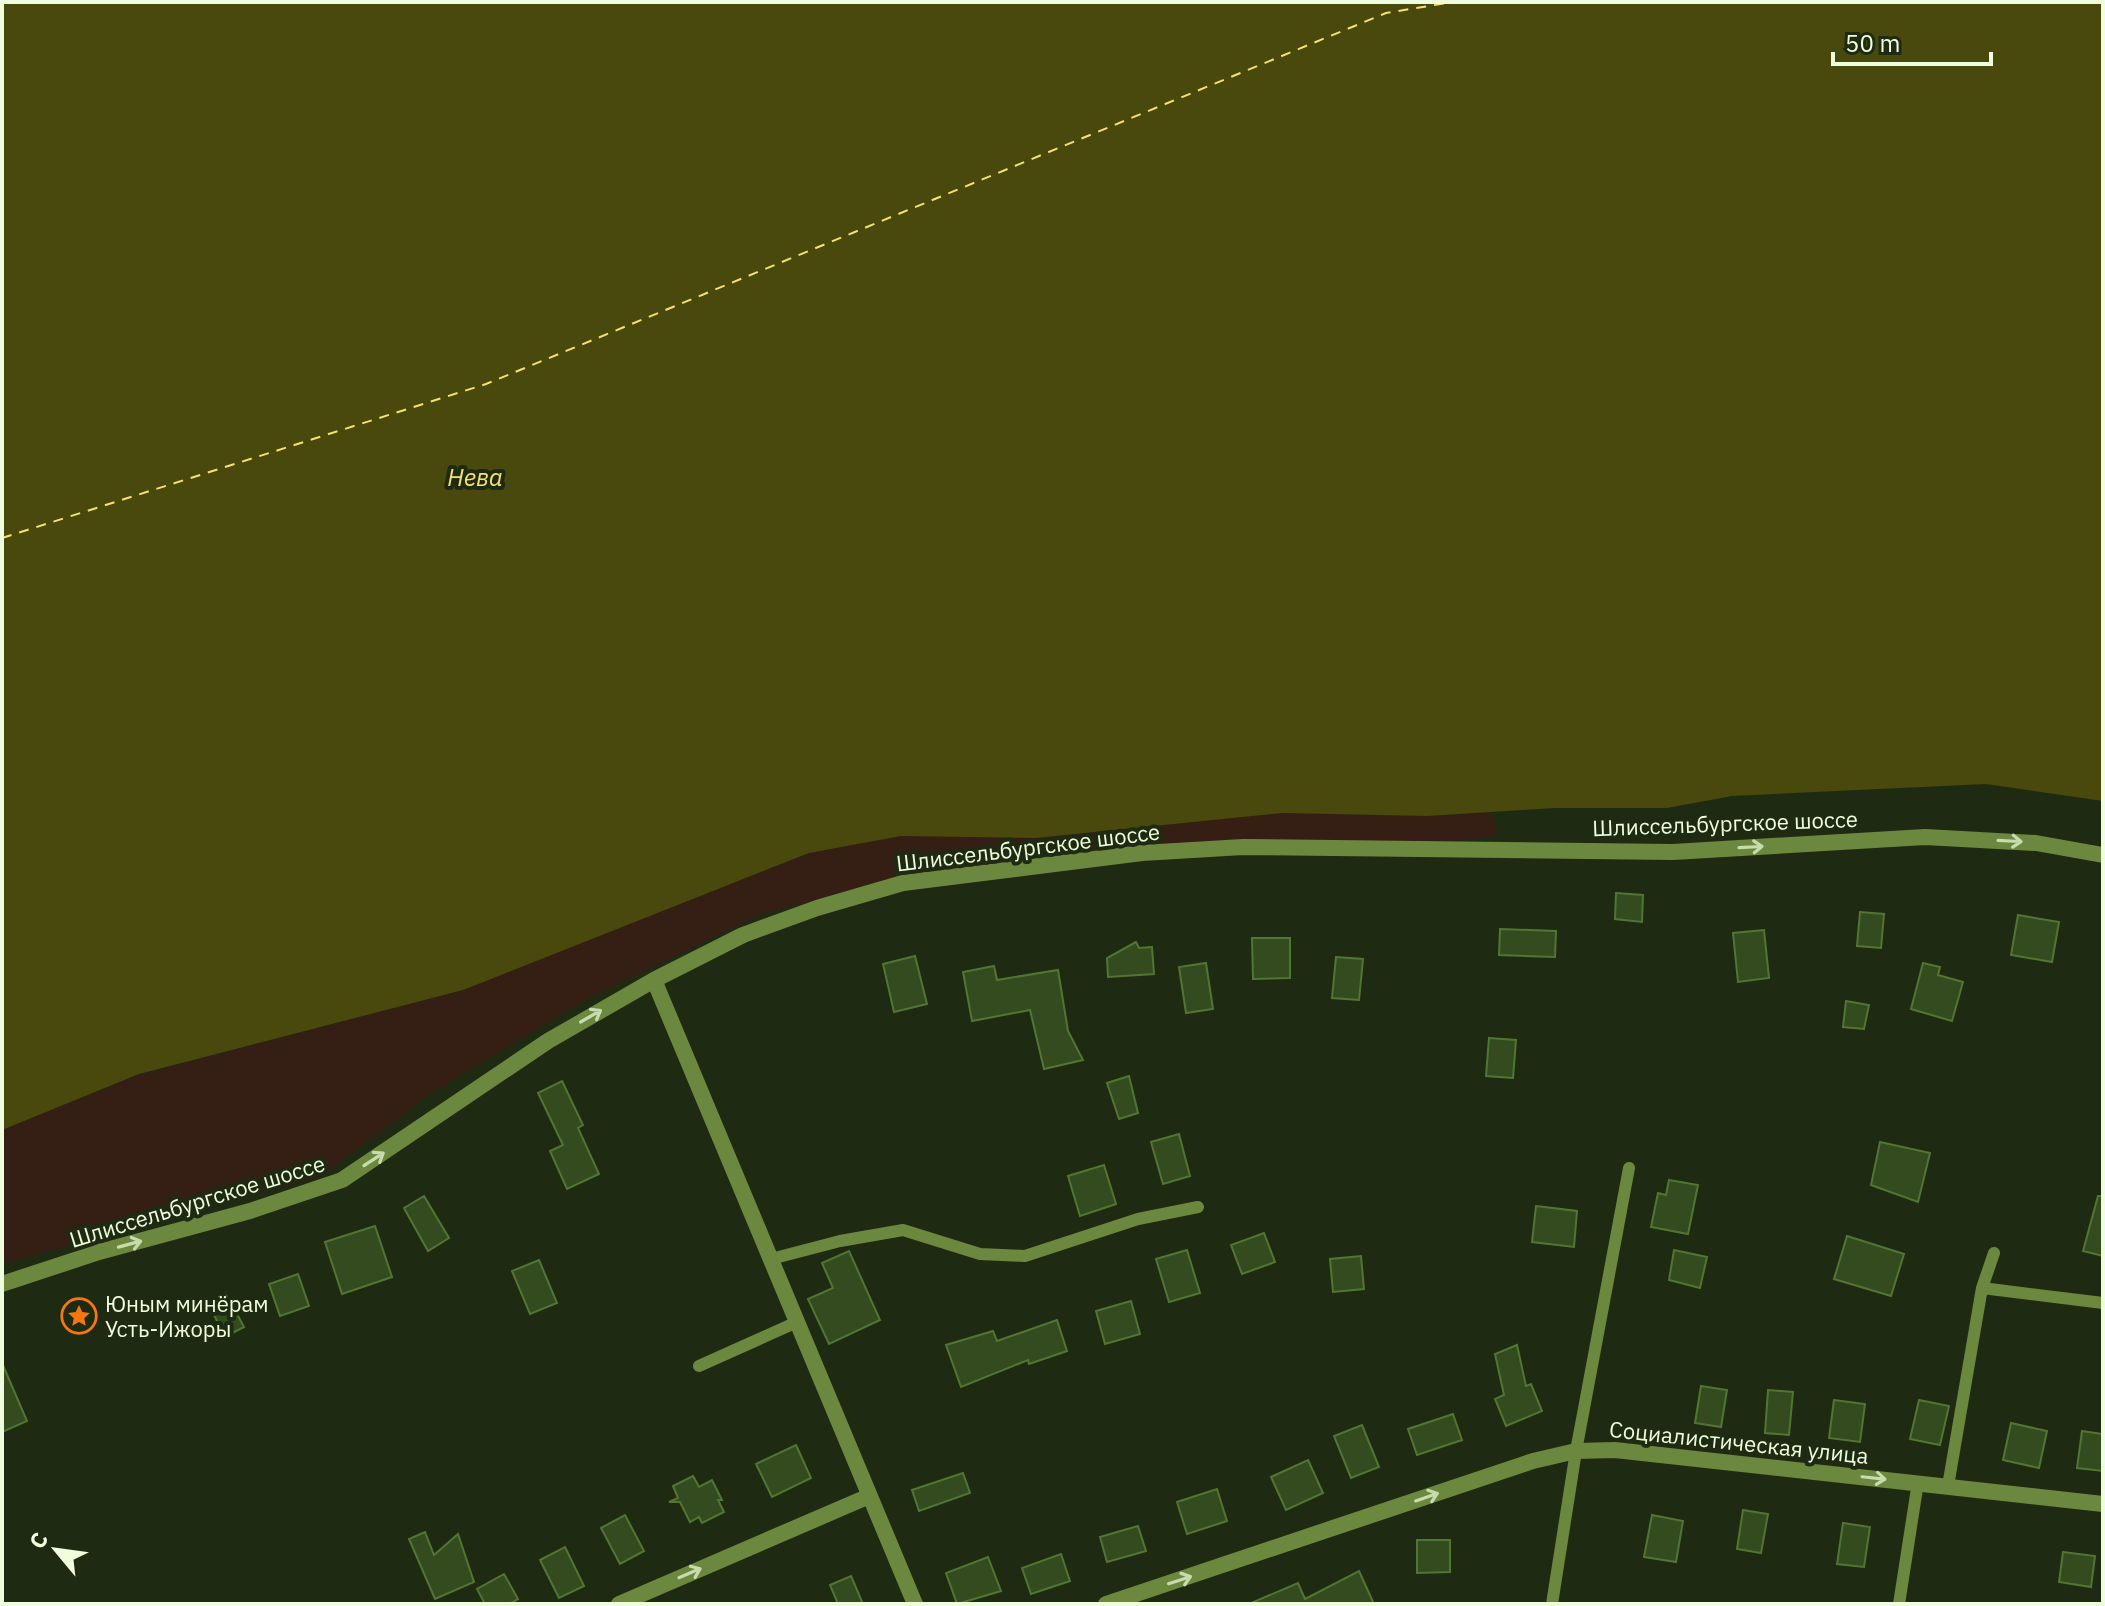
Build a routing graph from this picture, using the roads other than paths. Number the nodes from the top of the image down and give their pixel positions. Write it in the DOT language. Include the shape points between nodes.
graph roads {
  1 [pos="2103,855"];
  2 [pos="654,980"];
  3 [pos="1629,1168"];
  4 [pos="1198,1207"];
  5 [pos="1994,1253"];
  6 [pos="771,1259"];
  7 [pos="2,1284"];
  8 [pos="1982,1288"];
  9 [pos="2103,1303"];
  10 [pos="797,1322"];
  11 [pos="699,1366"];
  12 [pos="1576,1451"];
  13 [pos="1918,1482"];
  14 [pos="1948,1486"];
  15 [pos="867,1497"];
  16 [pos="2103,1504"];
  17 [pos="619,1604"];
  18 [pos="915,1604"];
  19 [pos="1106,1604"];
  20 [pos="1552,1604"];
  21 [pos="1899,1604"];
  2 -- 1 [label="street, Шлиссельбургское шоссе, one-way" via="743,935 817,908 903,883 1019,866 1243,847 1673,852 1925,837 2036,843"];
  2 -- 6 [label="street"];
  7 -- 2 [label="street, Шлиссельбургское шоссе, one-way" via="342,1180 548,1041"];
  3 -- 12 [label="lane"];
  4 -- 6 [label="lane" via="1138,1219 1025,1256 980,1254 903,1230"];
  5 -- 8 [label="lane"];
  6 -- 10 [label="street"];
  8 -- 9 [label="lane"];
  8 -- 14 [label="lane"];
  10 -- 11 [label="lane"];
  10 -- 15 [label="street"];
  12 -- 13 [label="street, Социалистическая улица, one-way" via="1615,1450"];
  19 -- 12 [label="street, Социалистическая улица, one-way"];
  12 -- 20 [label="lane"];
  13 -- 14 [label="street, Социалистическая улица"];
  13 -- 21 [label="lane"];
  14 -- 16 [label="street, Социалистическая улица"];
  17 -- 15 [label="street, one-way"];
  15 -- 18 [label="street"];
}
